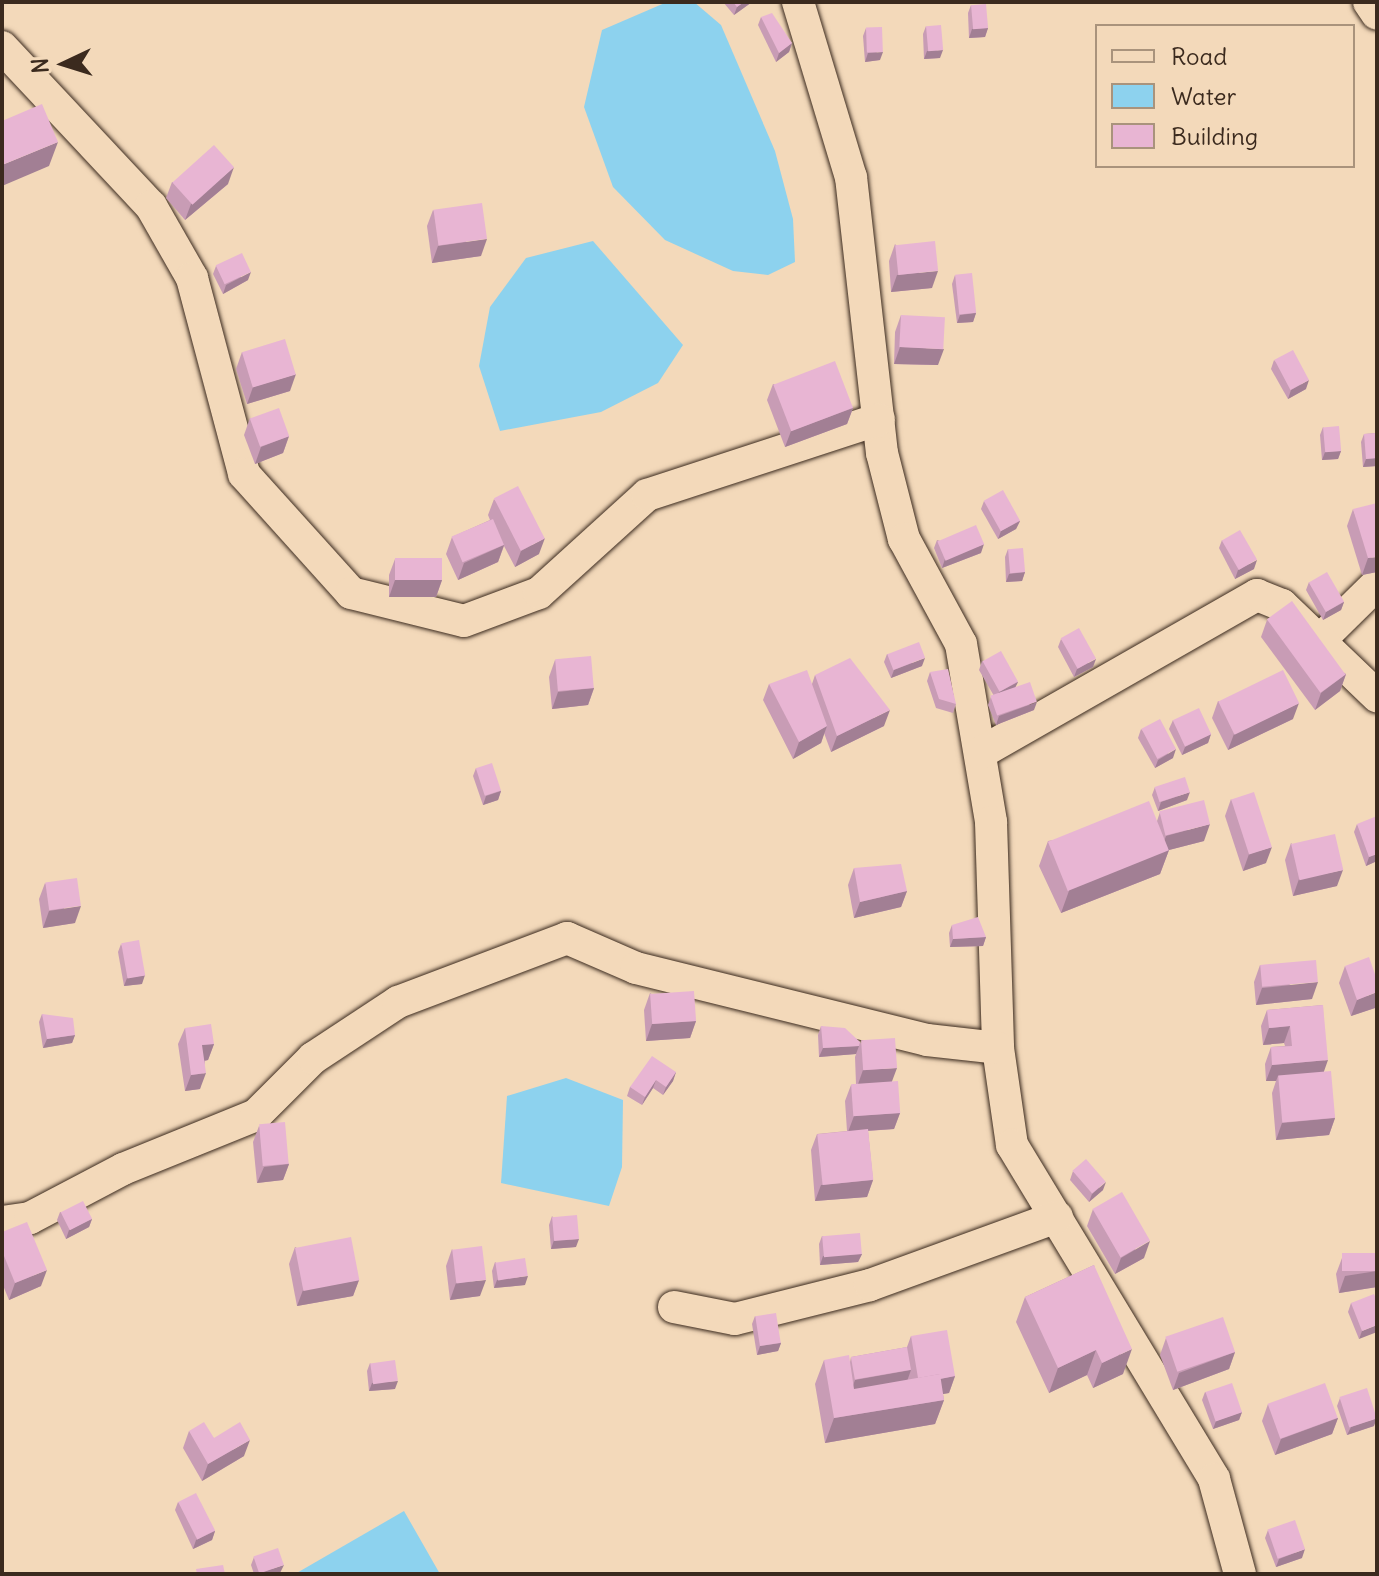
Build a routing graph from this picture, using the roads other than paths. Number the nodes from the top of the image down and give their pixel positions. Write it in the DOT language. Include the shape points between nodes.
graph roads {
  1 [pos="798,2"];
  2 [pos="1369,2"];
  3 [pos="1377,14"];
  4 [pos="2,47"];
  5 [pos="879,419"];
  6 [pos="1377,584"];
  7 [pos="1319,641"];
  8 [pos="1377,696"];
  9 [pos="980,753"];
  10 [pos="998,1048"];
  11 [pos="1057,1217"];
  12 [pos="2,1222"];
  13 [pos="674,1307"];
  14 [pos="1240,1574"];
  1 -- 5 [label="street" via="851,177"];
  2 -- 3 [label="street"];
  4 -- 5 [label="street" via="151,206 192,278 244,474 351,593 464,621 539,593 647,495"];
  5 -- 9 [label="street" via="904,539 961,644"];
  6 -- 7 [label="street"];
  7 -- 8 [label="street"];
  7 -- 9 [label="street" via="1282,605 1257,595"];
  9 -- 10 [label="street" via="991,822"];
  10 -- 11 [label="street" via="1012,1145"];
  10 -- 12 [label="street" via="927,1040 636,968 567,938 398,1002 313,1058 256,1115 123,1169 30,1218"];
  11 -- 13 [label="street" via="870,1285 735,1319"];
  11 -- 14 [label="street" via="1214,1479"];
}
